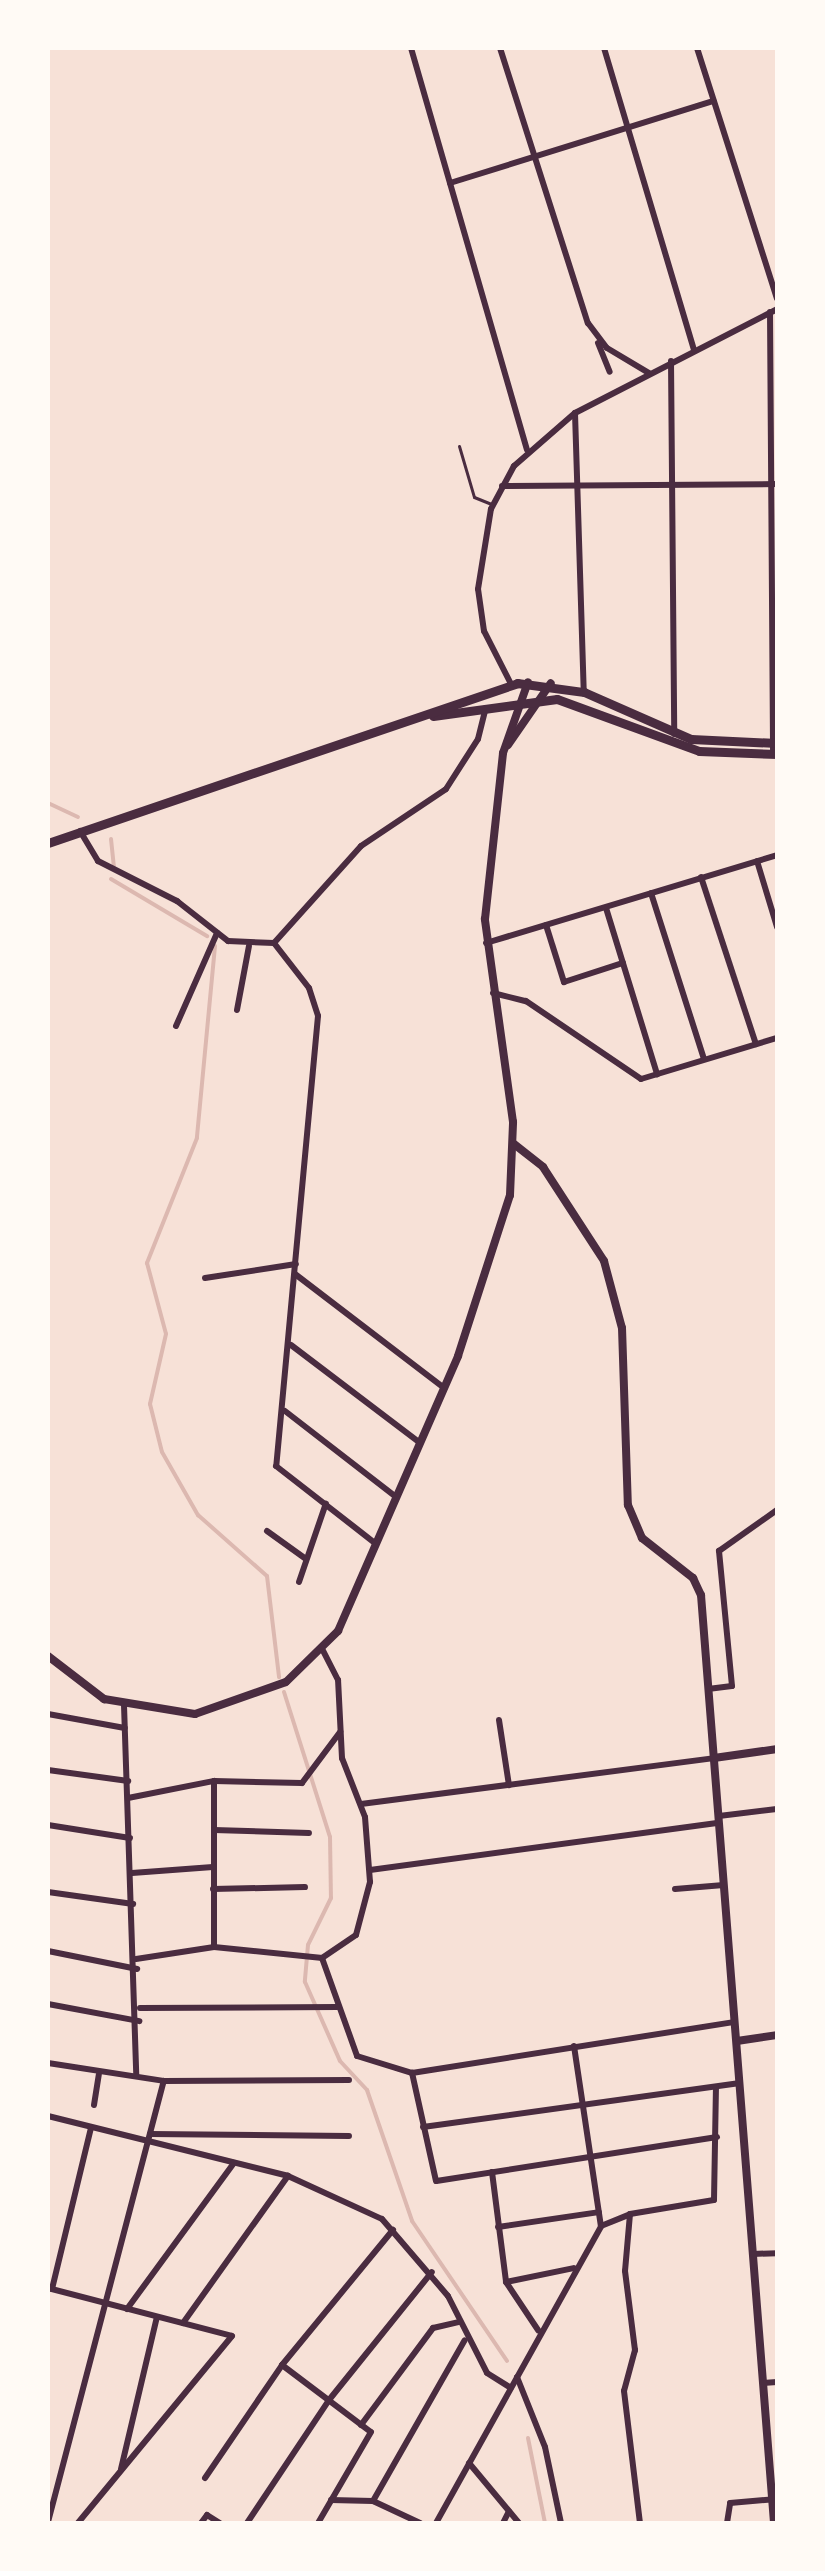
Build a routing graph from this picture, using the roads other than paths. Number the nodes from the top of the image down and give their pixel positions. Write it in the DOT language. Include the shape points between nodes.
graph roads {
  1 [pos="411,48"];
  2 [pos="500,48"];
  3 [pos="604,48"];
  4 [pos="697,48"];
  5 [pos="714,101"];
  6 [pos="627,128"];
  7 [pos="534,157"];
  8 [pos="450,183"];
  9 [pos="777,299"];
  10 [pos="774,311"];
  11 [pos="597,339"];
  12 [pos="694,350"];
  13 [pos="671,361"];
  14 [pos="610,372"];
  15 [pos="649,373"];
  16 [pos="575,413"];
  17 [pos="459,446"];
  18 [pos="527,450"];
  19 [pos="766,484"];
  20 [pos="777,484"];
  21 [pos="672,485"];
  22 [pos="502,486"];
  23 [pos="578,486"];
  24 [pos="493,505"];
  25 [pos="528,682"];
  26 [pos="551,683"];
  27 [pos="511,684"];
  28 [pos="584,692"];
  29 [pos="546,698"];
  30 [pos="519,699"];
  31 [pos="487,705"];
  32 [pos="414,720"];
  33 [pos="674,739"];
  34 [pos="775,748"];
  35 [pos="503,753"];
  36 [pos="80,831"];
  37 [pos="48,843"];
  38 [pos="777,855"];
  39 [pos="757,861"];
  40 [pos="701,877"];
  41 [pos="651,893"];
  42 [pos="606,908"];
  43 [pos="546,925"];
  44 [pos="777,927"];
  45 [pos="217,933"];
  46 [pos="274,943"];
  47 [pos="486,943"];
  48 [pos="249,946"];
  49 [pos="623,963"];
  50 [pos="492,993"];
  51 [pos="237,1010"];
  52 [pos="176,1026"];
  53 [pos="777,1038"];
  54 [pos="756,1044"];
  55 [pos="704,1059"];
  56 [pos="657,1074"];
  57 [pos="514,1144"];
  58 [pos="296,1264"];
  59 [pos="295,1274"];
  60 [pos="205,1278"];
  61 [pos="291,1345"];
  62 [pos="444,1388"];
  63 [pos="285,1411"];
  64 [pos="420,1443"];
  65 [pos="395,1496"];
  66 [pos="326,1503"];
  67 [pos="777,1510"];
  68 [pos="267,1531"];
  69 [pos="375,1543"];
  70 [pos="306,1559"];
  71 [pos="299,1582"];
  72 [pos="323,1651"];
  73 [pos="48,1656"];
  74 [pos="708,1689"];
  75 [pos="124,1705"];
  76 [pos="48,1714"];
  77 [pos="499,1720"];
  78 [pos="125,1728"];
  79 [pos="342,1729"];
  80 [pos="777,1749"];
  81 [pos="714,1758"];
  82 [pos="48,1770"];
  83 [pos="128,1781"];
  84 [pos="214,1781"];
  85 [pos="509,1785"];
  86 [pos="128,1798"];
  87 [pos="361,1804"];
  88 [pos="777,1809"];
  89 [pos="719,1820"];
  90 [pos="48,1825"];
  91 [pos="214,1830"];
  92 [pos="309,1833"];
  93 [pos="130,1838"];
  94 [pos="213,1867"];
  95 [pos="370,1870"];
  96 [pos="132,1873"];
  97 [pos="724,1885"];
  98 [pos="305,1887"];
  99 [pos="213,1889"];
  100 [pos="675,1889"];
  101 [pos="48,1892"];
  102 [pos="133,1904"];
  103 [pos="214,1947"];
  104 [pos="48,1951"];
  105 [pos="319,1958"];
  106 [pos="136,1959"];
  107 [pos="137,1969"];
  108 [pos="48,2004"];
  109 [pos="140,2008"];
  110 [pos="333,2008"];
  111 [pos="139,2021"];
  112 [pos="735,2022"];
  113 [pos="777,2035"];
  114 [pos="737,2041"];
  115 [pos="574,2046"];
  116 [pos="48,2063"];
  117 [pos="415,2071"];
  118 [pos="99,2074"];
  119 [pos="136,2074"];
  120 [pos="349,2080"];
  121 [pos="164,2081"];
  122 [pos="740,2083"];
  123 [pos="716,2087"];
  124 [pos="94,2105"];
  125 [pos="582,2105"];
  126 [pos="48,2116"];
  127 [pos="423,2127"];
  128 [pos="91,2128"];
  129 [pos="150,2134"];
  130 [pos="349,2136"];
  131 [pos="717,2137"];
  132 [pos="148,2142"];
  133 [pos="591,2157"];
  134 [pos="234,2163"];
  135 [pos="492,2172"];
  136 [pos="288,2176"];
  137 [pos="599,2212"];
  138 [pos="630,2214"];
  139 [pos="601,2226"];
  140 [pos="498,2227"];
  141 [pos="393,2230"];
  142 [pos="777,2253"];
  143 [pos="753,2254"];
  144 [pos="574,2268"];
  145 [pos="432,2272"];
  146 [pos="506,2282"];
  147 [pos="50,2289"];
  148 [pos="105,2303"];
  149 [pos="127,2309"];
  150 [pos="157,2317"];
  151 [pos="458,2322"];
  152 [pos="183,2323"];
  153 [pos="538,2330"];
  154 [pos="465,2340"];
  155 [pos="282,2365"];
  156 [pos="517,2377"];
  157 [pos="777,2382"];
  158 [pos="763,2383"];
  159 [pos="511,2388"];
  160 [pos="329,2400"];
  161 [pos="361,2425"];
  162 [pos="772,2441"];
  163 [pos="469,2463"];
  164 [pos="120,2474"];
  165 [pos="205,2478"];
  166 [pos="774,2499"];
  167 [pos="331,2500"];
  168 [pos="373,2501"];
  169 [pos="509,2511"];
  170 [pos="48,2522"];
  171 [pos="78,2523"];
  172 [pos="201,2523"];
  173 [pos="220,2523"];
  174 [pos="247,2523"];
  175 [pos="318,2523"];
  176 [pos="420,2523"];
  177 [pos="436,2523"];
  178 [pos="503,2523"];
  179 [pos="519,2523"];
  180 [pos="561,2523"];
  181 [pos="640,2523"];
  182 [pos="727,2523"];
  183 [pos="774,2523"];
  1 -- 8 [label="street"];
  2 -- 7 [label="street"];
  3 -- 6 [label="street"];
  4 -- 5 [label="street"];
  5 -- 6 [label="street"];
  5 -- 9 [label="street"];
  6 -- 7 [label="street"];
  6 -- 12 [label="street"];
  7 -- 8 [label="street"];
  7 -- 11 [label="street"];
  8 -- 18 [label="street"];
  10 -- 12 [label="street"];
  10 -- 19 [label="street"];
  11 -- 14 [label="street"];
  11 -- 15 [label="street"];
  12 -- 13 [label="street"];
  13 -- 15 [label="street"];
  13 -- 21 [label="street"];
  15 -- 16 [label="street"];
  16 -- 18 [label="street"];
  16 -- 23 [label="street"];
  17 -- 24 [label="lane" via="474,497"];
  18 -- 22 [label="street"];
  19 -- 20 [label="street"];
  19 -- 21 [label="street"];
  19 -- 34 [label="street"];
  21 -- 23 [label="street"];
  21 -- 33 [label="street"];
  22 -- 23 [label="street"];
  22 -- 24 [label="street"];
  23 -- 28 [label="street"];
  24 -- 27 [label="street" via="479,613"];
  25 -- 26 [label="main road"];
  25 -- 27 [label="main road"];
  25 -- 30 [label="street"];
  26 -- 28 [label="main road"];
  26 -- 29 [label="street"];
  27 -- 32 [label="main road"];
  28 -- 33 [label="main road"];
  29 -- 30 [label="main road"];
  29 -- 33 [label="main road" via="583,704"];
  29 -- 35 [label="street"];
  30 -- 31 [label="main road"];
  30 -- 35 [label="street"];
  31 -- 32 [label="main road"];
  31 -- 46 [label="street" via="478,739 446,789 361,846"];
  32 -- 36 [label="main road"];
  33 -- 34 [label="main road"];
  35 -- 47 [label="street"];
  36 -- 37 [label="main road"];
  36 -- 45 [label="street" via="98,861 177,901"];
  38 -- 39 [label="street"];
  39 -- 40 [label="street"];
  39 -- 44 [label="street"];
  40 -- 41 [label="street"];
  40 -- 54 [label="street"];
  41 -- 42 [label="street"];
  41 -- 55 [label="street"];
  42 -- 43 [label="street"];
  42 -- 49 [label="street"];
  43 -- 47 [label="street"];
  43 -- 49 [label="street" via="564,982"];
  45 -- 48 [label="street"];
  45 -- 52 [label="street"];
  46 -- 48 [label="street"];
  46 -- 58 [label="street" via="309,988 318,1016"];
  47 -- 50 [label="street"];
  48 -- 51 [label="street"];
  49 -- 56 [label="street"];
  50 -- 56 [label="street" via="526,1001 631,1076"];
  50 -- 57 [label="street"];
  53 -- 54 [label="street"];
  54 -- 55 [label="street"];
  55 -- 56 [label="street"];
  57 -- 62 [label="street" via="500,1241"];
  57 -- 74 [label="street" via="549,1175 607,1269 622,1328 628,1505 642,1538 697,1584"];
  58 -- 59 [label="street"];
  58 -- 60 [label="street"];
  59 -- 61 [label="street"];
  59 -- 62 [label="street"];
  61 -- 63 [label="street"];
  61 -- 64 [label="street"];
  62 -- 64 [label="street"];
  63 -- 65 [label="street"];
  63 -- 66 [label="street" via="276,1466"];
  64 -- 65 [label="street"];
  65 -- 69 [label="street"];
  66 -- 69 [label="street"];
  66 -- 70 [label="street"];
  67 -- 74 [label="street" via="719,1551 732,1686"];
  68 -- 70 [label="street"];
  69 -- 72 [label="street"];
  70 -- 71 [label="street"];
  72 -- 75 [label="street" via="286,1682 223,1710 177,1714"];
  72 -- 79 [label="street" via="342,1695"];
  73 -- 75 [label="street" via="84,1690"];
  74 -- 81 [label="street"];
  75 -- 78 [label="street"];
  76 -- 78 [label="street"];
  77 -- 85 [label="street"];
  78 -- 83 [label="street"];
  79 -- 84 [label="street" via="310,1779"];
  79 -- 87 [label="street" via="342,1758"];
  80 -- 81 [label="street"];
  81 -- 85 [label="street"];
  81 -- 89 [label="street"];
  82 -- 83 [label="street"];
  83 -- 86 [label="street"];
  84 -- 86 [label="street"];
  84 -- 91 [label="street"];
  85 -- 87 [label="street"];
  86 -- 93 [label="street"];
  87 -- 95 [label="street"];
  88 -- 89 [label="street"];
  89 -- 95 [label="street"];
  89 -- 97 [label="street"];
  90 -- 93 [label="street"];
  91 -- 92 [label="street"];
  91 -- 94 [label="street"];
  93 -- 96 [label="street"];
  94 -- 96 [label="street"];
  94 -- 99 [label="street"];
  95 -- 105 [label="street" via="356,1935"];
  96 -- 102 [label="street"];
  97 -- 100 [label="street"];
  97 -- 112 [label="street"];
  98 -- 99 [label="street"];
  99 -- 103 [label="street"];
  101 -- 102 [label="street"];
  102 -- 106 [label="street"];
  103 -- 105 [label="street"];
  103 -- 106 [label="street"];
  104 -- 107 [label="street"];
  105 -- 110 [label="street"];
  106 -- 107 [label="street"];
  107 -- 109 [label="street"];
  108 -- 111 [label="street"];
  109 -- 110 [label="street"];
  109 -- 111 [label="street"];
  110 -- 117 [label="street" via="357,2056"];
  111 -- 119 [label="street"];
  112 -- 114 [label="street"];
  112 -- 115 [label="street"];
  113 -- 114 [label="street"];
  114 -- 122 [label="street"];
  115 -- 117 [label="street"];
  115 -- 125 [label="street"];
  116 -- 118 [label="street"];
  117 -- 127 [label="street"];
  118 -- 119 [label="street"];
  118 -- 124 [label="street"];
  119 -- 121 [label="street"];
  120 -- 121 [label="street"];
  121 -- 129 [label="street"];
  122 -- 123 [label="street"];
  122 -- 143 [label="street"];
  123 -- 125 [label="street"];
  123 -- 131 [label="street"];
  125 -- 127 [label="street"];
  125 -- 133 [label="street"];
  126 -- 128 [label="street"];
  127 -- 135 [label="street" via="436,2181"];
  128 -- 132 [label="street"];
  128 -- 147 [label="street"];
  129 -- 130 [label="street"];
  129 -- 132 [label="street"];
  131 -- 133 [label="street"];
  131 -- 138 [label="street" via="714,2200"];
  132 -- 134 [label="street"];
  132 -- 148 [label="street"];
  133 -- 135 [label="street"];
  133 -- 137 [label="street"];
  134 -- 136 [label="street"];
  134 -- 149 [label="street"];
  135 -- 140 [label="street"];
  136 -- 141 [label="street" via="342,2197"];
  136 -- 152 [label="street"];
  137 -- 139 [label="street"];
  137 -- 140 [label="street"];
  138 -- 139 [label="street"];
  138 -- 181 [label="street" via="625,2271 635,2350 624,2391"];
  139 -- 144 [label="street"];
  140 -- 146 [label="street"];
  141 -- 145 [label="street"];
  141 -- 155 [label="street"];
  142 -- 143 [label="street"];
  143 -- 158 [label="street"];
  144 -- 146 [label="street"];
  144 -- 153 [label="street"];
  145 -- 151 [label="street"];
  145 -- 160 [label="street"];
  146 -- 153 [label="street"];
  147 -- 148 [label="street"];
  148 -- 149 [label="street"];
  148 -- 170 [label="street"];
  149 -- 150 [label="street"];
  150 -- 152 [label="street"];
  150 -- 164 [label="street"];
  151 -- 154 [label="street"];
  151 -- 161 [label="street" via="433,2328"];
  152 -- 164 [label="street" via="232,2336"];
  153 -- 156 [label="street"];
  154 -- 159 [label="street" via="487,2373"];
  154 -- 168 [label="street"];
  155 -- 160 [label="street"];
  155 -- 165 [label="street"];
  156 -- 159 [label="street"];
  156 -- 180 [label="street" via="545,2447"];
  157 -- 158 [label="street"];
  158 -- 162 [label="street"];
  159 -- 163 [label="street"];
  160 -- 161 [label="street"];
  160 -- 174 [label="street"];
  161 -- 167 [label="street" via="371,2432"];
  162 -- 166 [label="street"];
  163 -- 169 [label="street"];
  163 -- 177 [label="street"];
  164 -- 171 [label="street"];
  166 -- 182 [label="street" via="730,2503"];
  166 -- 183 [label="street"];
  167 -- 168 [label="street"];
  167 -- 175 [label="street"];
  168 -- 176 [label="street"];
  169 -- 178 [label="street"];
  169 -- 179 [label="street"];
  172 -- 173 [label="street" via="207,2515"];
}
